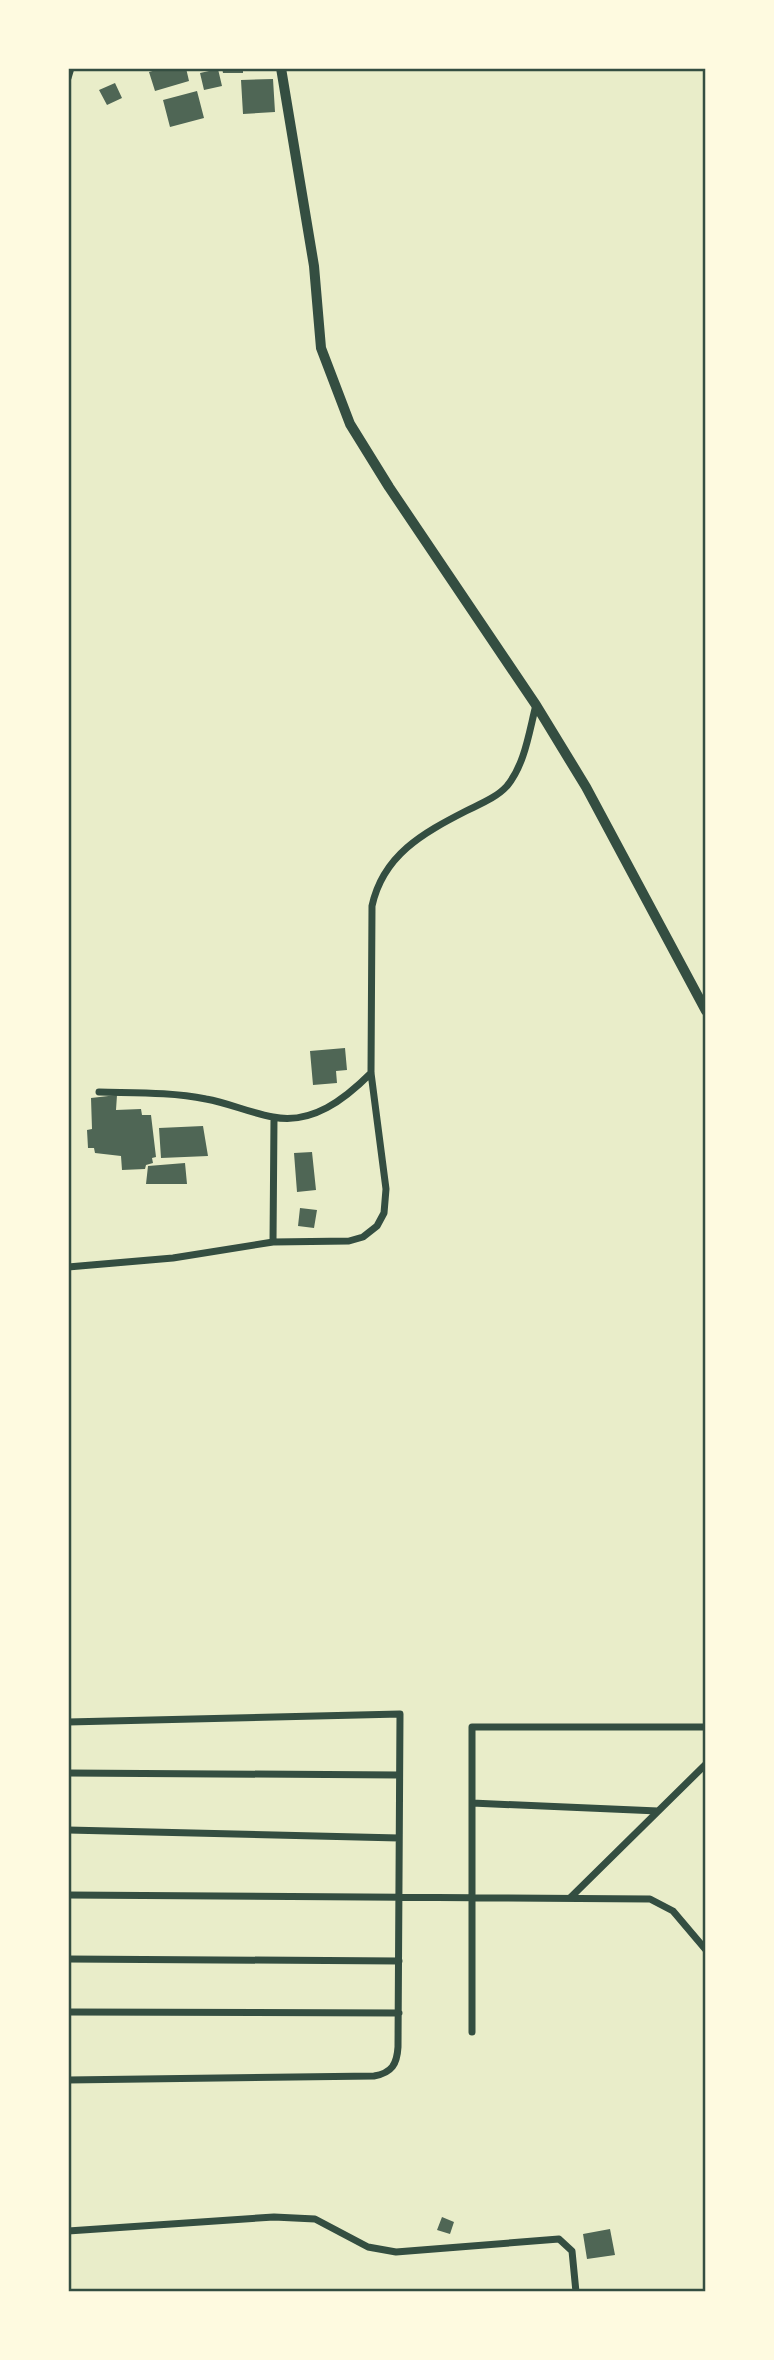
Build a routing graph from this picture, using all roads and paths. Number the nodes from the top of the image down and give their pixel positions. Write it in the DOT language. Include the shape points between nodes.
graph roads {
  1 [pos="71,68"];
  2 [pos="281,68"];
  3 [pos="68,78"];
  4 [pos="536,705"];
  5 [pos="706,1011"];
  6 [pos="371,1073"];
  7 [pos="99,1091"];
  8 [pos="274,1118"];
  9 [pos="273,1242"];
  10 [pos="68,1267"];
  11 [pos="68,1722"];
  12 [pos="706,1727"];
  13 [pos="706,1764"];
  14 [pos="68,1773"];
  15 [pos="399,1774"];
  16 [pos="472,1803"];
  17 [pos="658,1811"];
  18 [pos="68,1830"];
  19 [pos="399,1838"];
  20 [pos="68,1895"];
  21 [pos="399,1897"];
  22 [pos="472,1898"];
  23 [pos="570,1898"];
  24 [pos="706,1950"];
  25 [pos="68,1959"];
  26 [pos="399,1961"];
  27 [pos="68,2012"];
  28 [pos="398,2013"];
  29 [pos="472,2032"];
  30 [pos="68,2080"];
  31 [pos="68,2231"];
  32 [pos="576,2292"];
  1 -- 3 [label="street"];
  2 -- 4 [label="street" via="314,266 321,348 332,380 350,424 389,487"];
  4 -- 5 [label="street" via="586,787"];
  4 -- 6 [label="street" via="519,767 508,785 425,831 396,858 375,890"];
  6 -- 8 [label="street" via="322,1111"];
  6 -- 9 [label="street" via="386,1188 384,1213 377,1226 349,1241"];
  7 -- 8 [label="street" via="205,1098"];
  8 -- 9 [label="street"];
  9 -- 10 [label="street" via="173,1258"];
  11 -- 15 [label="street" via="400,1714"];
  12 -- 16 [label="street" via="472,1727"];
  13 -- 17 [label="street"];
  14 -- 15 [label="street"];
  15 -- 19 [label="street"];
  16 -- 17 [label="street"];
  16 -- 22 [label="street"];
  17 -- 23 [label="street"];
  18 -- 19 [label="street"];
  19 -- 21 [label="street"];
  20 -- 21 [label="street"];
  21 -- 22 [label="street"];
  21 -- 26 [label="street"];
  22 -- 23 [label="street"];
  22 -- 29 [label="street"];
  23 -- 24 [label="street" via="650,1899 673,1911"];
  25 -- 26 [label="street"];
  26 -- 28 [label="street"];
  27 -- 28 [label="street"];
  28 -- 30 [label="street" via="397,2058 386,2074"];
  31 -- 32 [label="street" via="274,2217 315,2219 368,2247 396,2252 559,2239 572,2251"];
}
